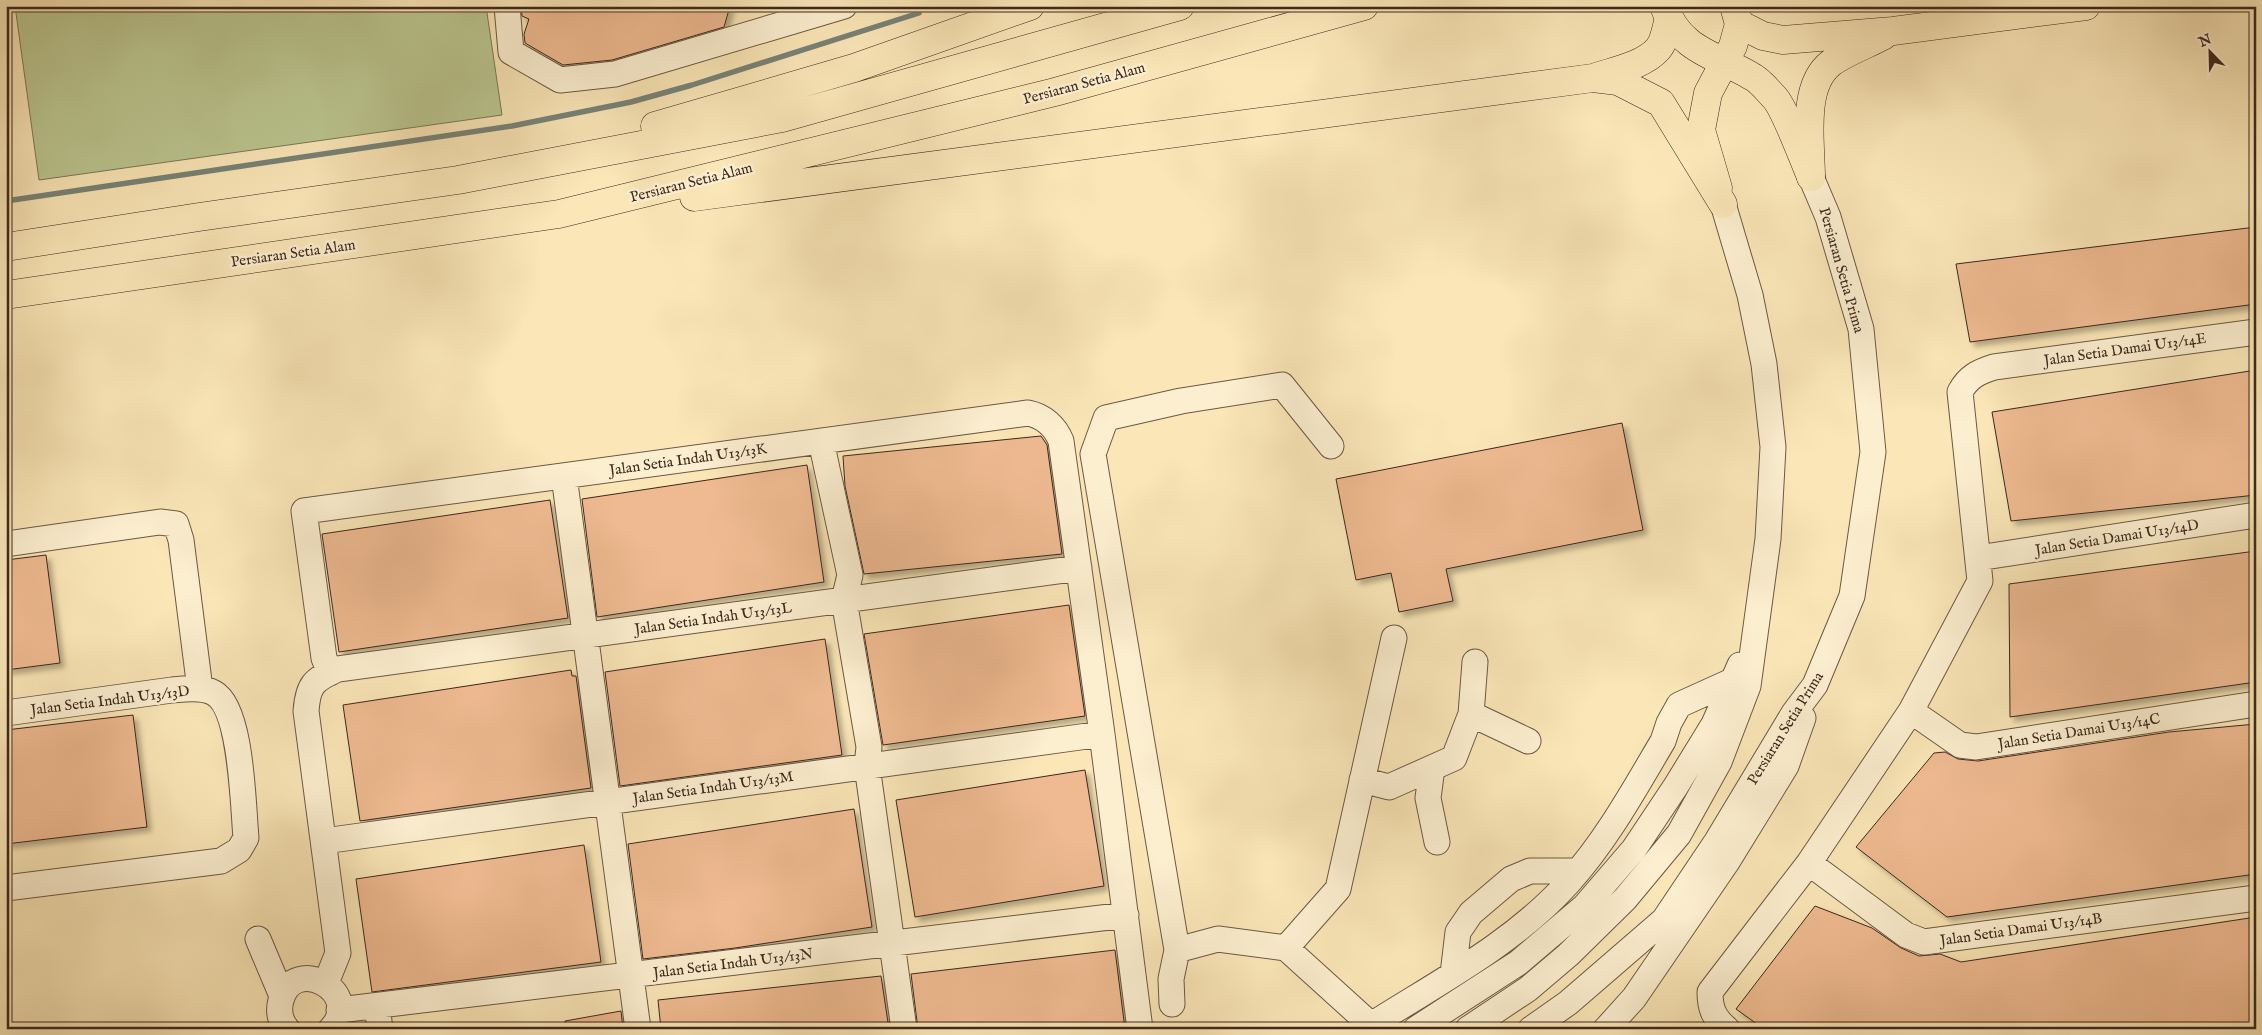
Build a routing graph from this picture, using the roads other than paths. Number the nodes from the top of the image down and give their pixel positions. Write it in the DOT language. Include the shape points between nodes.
graph roads {
  1 [pos="507,6"];
  2 [pos="844,6"];
  3 [pos="1030,6"];
  4 [pos="1180,6"];
  5 [pos="1364,6"];
  6 [pos="2086,6"];
  7 [pos="1666,12"];
  8 [pos="1736,15"];
  9 [pos="1893,31"];
  10 [pos="1724,63"];
  11 [pos="1593,78"];
  12 [pos="1811,177"];
  13 [pos="458,180"];
  14 [pos="1723,204"];
  15 [pos="559,214"];
  16 [pos="6,230"];
  17 [pos="6,247"];
  18 [pos="6,295"];
  19 [pos="2256,332"];
  20 [pos="821,441"];
  21 [pos="1331,446"];
  22 [pos="564,476"];
  23 [pos="2256,515"];
  24 [pos="6,544"];
  25 [pos="1978,558"];
  26 [pos="1079,568"];
  27 [pos="844,600"];
  28 [pos="1756,631"];
  29 [pos="586,636"];
  30 [pos="1394,638"];
  31 [pos="1475,662"];
  32 [pos="338,671"];
  33 [pos="1732,681"];
  34 [pos="1815,685"];
  35 [pos="207,691"];
  36 [pos="2256,704"];
  37 [pos="1911,711"];
  38 [pos="6,713"];
  39 [pos="1471,714"];
  40 [pos="1102,734"];
  41 [pos="1528,740"];
  42 [pos="867,766"];
  43 [pos="1432,768"];
  44 [pos="1362,780"];
  45 [pos="607,802"];
  46 [pos="324,841"];
  47 [pos="1437,842"];
  48 [pos="1810,863"];
  49 [pos="1578,871"];
  50 [pos="6,888"];
  51 [pos="2256,898"];
  52 [pos="1126,915"];
  53 [pos="258,939"];
  54 [pos="892,943"];
  55 [pos="1286,948"];
  56 [pos="1177,950"];
  57 [pos="1453,974"];
  58 [pos="630,975"];
  59 [pos="326,983"];
  60 [pos="282,996"];
  61 [pos="1172,1004"];
  62 [pos="378,1017"];
  63 [pos="335,1019"];
  64 [pos="1368,1027"];
  65 [pos="287,1029"];
  66 [pos="638,1029"];
  67 [pos="904,1029"];
  68 [pos="1140,1029"];
  69 [pos="1416,1029"];
  70 [pos="1468,1029"];
  71 [pos="1531,1029"];
  72 [pos="1606,1029"];
  73 [pos="1727,1029"];
  1 -- 2 [label="street" via="511,52 560,80 615,74"];
  3 -- 13 [label="main road" via="854,68"];
  4 -- 13 [label="main road" via="782,118"];
  5 -- 15 [label="main road, Persiaran Setia Alam" via="1055,92"];
  6 -- 9 [label="main road"];
  7 -- 10 [label="main road" via="1688,41"];
  7 -- 11 [label="main road" via="1664,37 1658,49 1640,62"];
  8 -- 9 [label="main road" via="1763,36 1783,40"];
  8 -- 10 [label="main road" via="1733,46"];
  9 -- 12 [label="main road" via="1830,64 1816,84 1810,102"];
  10 -- 12 [label="main road" via="1753,77 1776,99"];
  10 -- 14 [label="main road" via="1708,93 1701,130"];
  11 -- 14 [label="main road" via="1618,82 1661,103"];
  11 -- 15 [label="main road"];
  12 -- 34 [label="street, Persiaran Setia Prima" via="1828,217 1861,329 1873,452 1852,596"];
  13 -- 16 [label="main road" via="416,171"];
  13 -- 17 [label="main road"];
  14 -- 28 [label="street" via="1750,295 1764,364 1773,447 1768,539"];
  15 -- 18 [label="main road, Persiaran Setia Alam"];
  19 -- 25 [label="street, Jalan Setia Damai U13/14E" via="1994,367 1966,380 1960,392"];
  20 -- 22 [label="street, Jalan Setia Indah U13/13K"];
  20 -- 26 [label="street, Jalan Setia Indah U13/13K" via="1028,413 1038,415 1058,431 1061,440"];
  20 -- 27 [label="street" via="850,575"];
  21 -- 56 [label="street" via="1282,385 1181,401 1106,418 1093,454"];
  22 -- 29 [label="street"];
  22 -- 32 [label="street, Jalan Setia Indah U13/13K" via="304,512 324,658"];
  23 -- 25 [label="street, Jalan Setia Damai U13/14D"];
  24 -- 35 [label="street" via="160,522 176,524"];
  25 -- 37 [label="street, Jalan Setia Damai U13/14E" via="1980,581"];
  26 -- 27 [label="street, Jalan Setia Indah U13/13L"];
  26 -- 40 [label="street"];
  27 -- 29 [label="street, Jalan Setia Indah U13/13L"];
  27 -- 42 [label="street" via="869,747"];
  28 -- 33 [label="street"];
  28 -- 70 [label="street" via="1748,686 1719,762 1679,834 1625,899 1568,955 1528,989"];
  29 -- 32 [label="street, Jalan Setia Indah U13/13L"];
  29 -- 45 [label="street"];
  30 -- 44 [label="street"];
  31 -- 39 [label="street"];
  32 -- 46 [label="street" via="315,682 308,692 306,711"];
  33 -- 49 [label="street" via="1679,705 1639,781"];
  33 -- 69 [label="street" via="1714,724 1676,786 1634,849 1585,906 1518,963"];
  34 -- 71 [label="street, Persiaran Setia Prima" via="1794,713 1717,841 1664,920 1568,1003"];
  34 -- 72 [label="street" via="1786,766 1727,862 1634,998"];
  35 -- 38 [label="street, Jalan Setia Indah U13/13D" via="172,690"];
  35 -- 50 [label="street" via="225,704 236,736 246,838 239,850 221,862"];
  36 -- 37 [label="street, Jalan Setia Damai U13/14C" via="1976,747 1960,745"];
  37 -- 48 [label="street, Jalan Setia Damai U13/14E"];
  39 -- 41 [label="street"];
  39 -- 43 [label="street" via="1454,758"];
  40 -- 42 [label="street, Jalan Setia Indah U13/13M"];
  40 -- 52 [label="street"];
  42 -- 45 [label="street, Jalan Setia Indah U13/13M"];
  42 -- 54 [label="street"];
  43 -- 44 [label="street" via="1389,787"];
  43 -- 47 [label="street" via="1428,798"];
  44 -- 55 [label="street" via="1338,889"];
  45 -- 46 [label="street, Jalan Setia Indah U13/13M"];
  45 -- 58 [label="street"];
  46 -- 59 [label="street" via="338,953"];
  48 -- 51 [label="street, Jalan Setia Damai U13/14B" via="1906,936 1924,942"];
  48 -- 73 [label="street, Jalan Setia Damai U13/14E" via="1710,992 1710,1007 1717,1021"];
  49 -- 57 [label="street" via="1519,929"];
  49 -- 57 [label="street" via="1530,871 1511,879 1471,913 1458,932"];
  52 -- 54 [label="street, Jalan Setia Indah U13/13N"];
  52 -- 68 [label="street"];
  53 -- 60 [label="street"];
  54 -- 58 [label="street, Jalan Setia Indah U13/13N"];
  54 -- 67 [label="street"];
  55 -- 56 [label="street" via="1218,939"];
  55 -- 64 [label="street"];
  56 -- 61 [label="street" via="1171,979"];
  57 -- 64 [label="street"];
  58 -- 62 [label="street, Jalan Setia Indah U13/13N"];
  58 -- 66 [label="street"];
  59 -- 60 [label="street" via="311,979 296,982"];
  59 -- 63 [label="street" via="338,1000"];
  60 -- 65 [label="street" via="280,1016"];
  62 -- 63 [label="street, Jalan Setia Indah U13/13N"];
}
